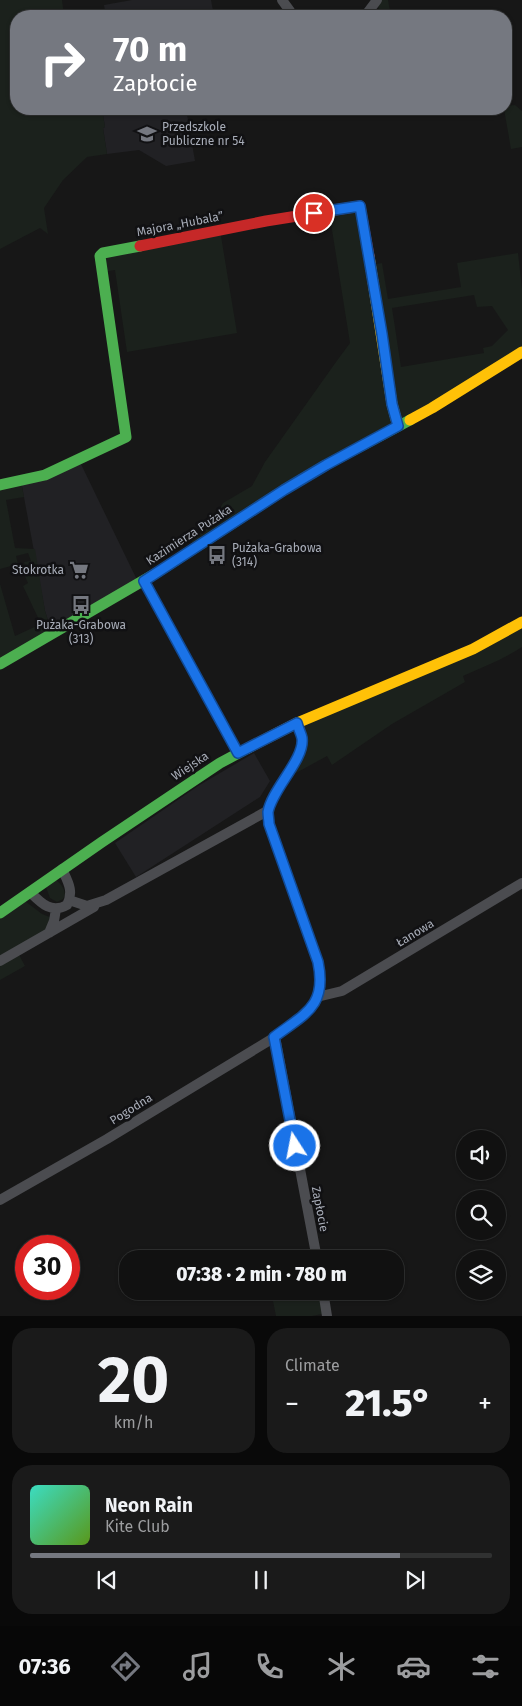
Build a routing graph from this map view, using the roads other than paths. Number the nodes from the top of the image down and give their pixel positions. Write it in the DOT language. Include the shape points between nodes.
graph roads {
  1 [pos="522,352"];
  2 [pos="398,426"];
  3 [pos="0,485"];
  4 [pos="144,581"];
  5 [pos="522,622"];
  6 [pos="0,664"];
  7 [pos="297,723"];
  8 [pos="238,753"];
  9 [pos="269,810"];
  10 [pos="62,869"];
  11 [pos="522,883"];
  12 [pos="30,892"];
  13 [pos="69,900"];
  14 [pos="106,900"];
  15 [pos="56,909"];
  16 [pos="0,913"];
  17 [pos="49,933"];
  18 [pos="0,961"];
  19 [pos="317,997"];
  20 [pos="274,1037"];
  21 [pos="0,1200"];
  22 [pos="315,1250"];
  23 [pos="324,1300"];
  24 [pos="327,1316"];
  1 -- 2 [label="street, Kazimierza Pużaka"];
  2 -- 3 [label="street, Majora „Hubala”" via="360,206 102,253 126,437 45,475"];
  2 -- 4 [label="street, Kazimierza Pużaka" via="284,490"];
  4 -- 6 [label="street, Kazimierza Pużaka"];
  4 -- 8 [label="street"];
  5 -- 7 [label="street, Wiejska" via="473,649"];
  7 -- 8 [label="street, Wiejska"];
  7 -- 9 [label="street" via="302,745"];
  8 -- 10 [label="street, Wiejska"];
  9 -- 14 [label="street"];
  9 -- 19 [label="street" via="269,824 318,962 321,978"];
  10 -- 12 [label="street, Wiejska"];
  10 -- 13 [label="street" via="71,889"];
  11 -- 19 [label="street, Łanowa" via="342,991"];
  12 -- 15 [label="street" via="45,906"];
  12 -- 16 [label="street, Wiejska"];
  13 -- 14 [label="street" via="87,906"];
  13 -- 15 [label="street"];
  14 -- 17 [label="street"];
  15 -- 17 [label="street"];
  17 -- 18 [label="street"];
  19 -- 20 [label="street" via="306,1013"];
  20 -- 21 [label="street, Pogodna"];
  20 -- 22 [label="street, Zapłocie"];
  23 -- 24 [label="street"];
}
